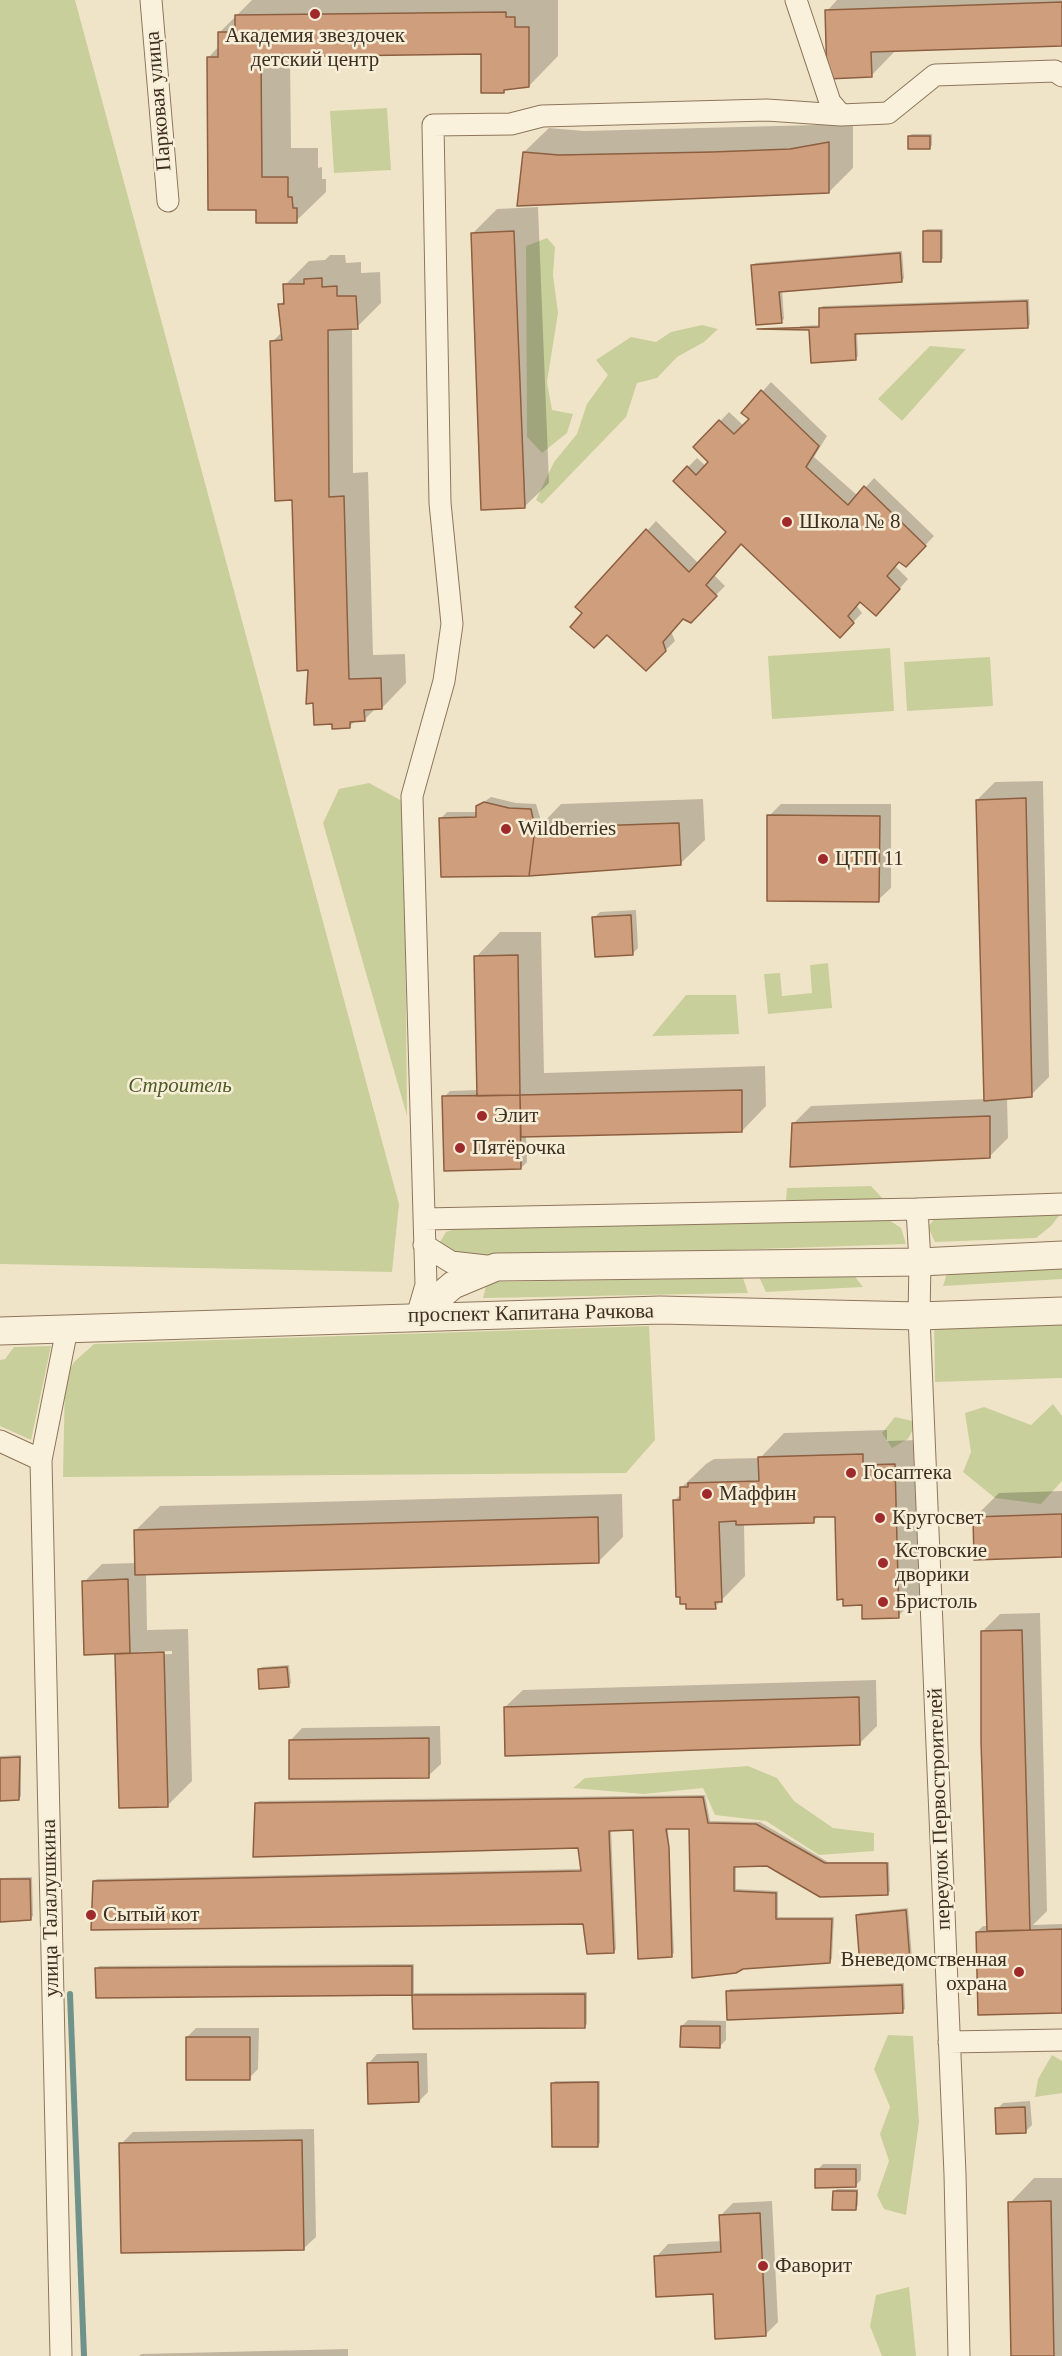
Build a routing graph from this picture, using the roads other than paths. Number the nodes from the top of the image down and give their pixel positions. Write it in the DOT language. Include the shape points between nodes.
graph roads {
  1 [pos="151,0"];
  2 [pos="796,0"];
  3 [pos="1062,76"];
  4 [pos="841,115"];
  5 [pos="168,201"];
  6 [pos="1062,1204"];
  7 [pos="917,1209"];
  8 [pos="424,1219"];
  9 [pos="424,1245"];
  10 [pos="1062,1255"];
  11 [pos="920,1262"];
  12 [pos="496,1268"];
  13 [pos="1062,1311"];
  14 [pos="417,1316"];
  15 [pos="919,1316"];
  16 [pos="67,1329"];
  17 [pos="0,1331"];
  18 [pos="0,1442"];
  19 [pos="40,1460"];
  20 [pos="1062,2040"];
  21 [pos="949,2042"];
  22 [pos="61,2356"];
  23 [pos="959,2356"];
  1 -- 5 [label="street, Парковая улица"];
  2 -- 4 [label="street" via="830,102"];
  3 -- 4 [label="street" via="1055,71 935,75 888,113"];
  4 -- 8 [label="street" via="767,110 542,116 512,124 433,125 440,503 452,624 444,681 412,796"];
  6 -- 7 [label="street"];
  7 -- 8 [label="street"];
  7 -- 11 [label="street, переулок Первостроителей"];
  8 -- 9 [label="street"];
  9 -- 12 [label="street" via="451,1262"];
  9 -- 14 [label="street" via="426,1285"];
  10 -- 11 [label="street"];
  11 -- 12 [label="street"];
  11 -- 15 [label="street, переулок Первостроителей"];
  12 -- 14 [label="street" via="453,1285"];
  13 -- 15 [label="street, проспект Капитана Рачкова"];
  14 -- 15 [label="street, проспект Капитана Рачкова" via="660,1310"];
  14 -- 16 [label="street, проспект Капитана Рачкова"];
  15 -- 21 [label="street, переулок Первостроителей"];
  16 -- 17 [label="street, проспект Капитана Рачкова"];
  16 -- 19 [label="street, улица Талалушкина"];
  18 -- 19 [label="street"];
  19 -- 22 [label="street, улица Талалушкина"];
  20 -- 21 [label="street"];
  21 -- 23 [label="street, переулок Первостроителей"];
}
